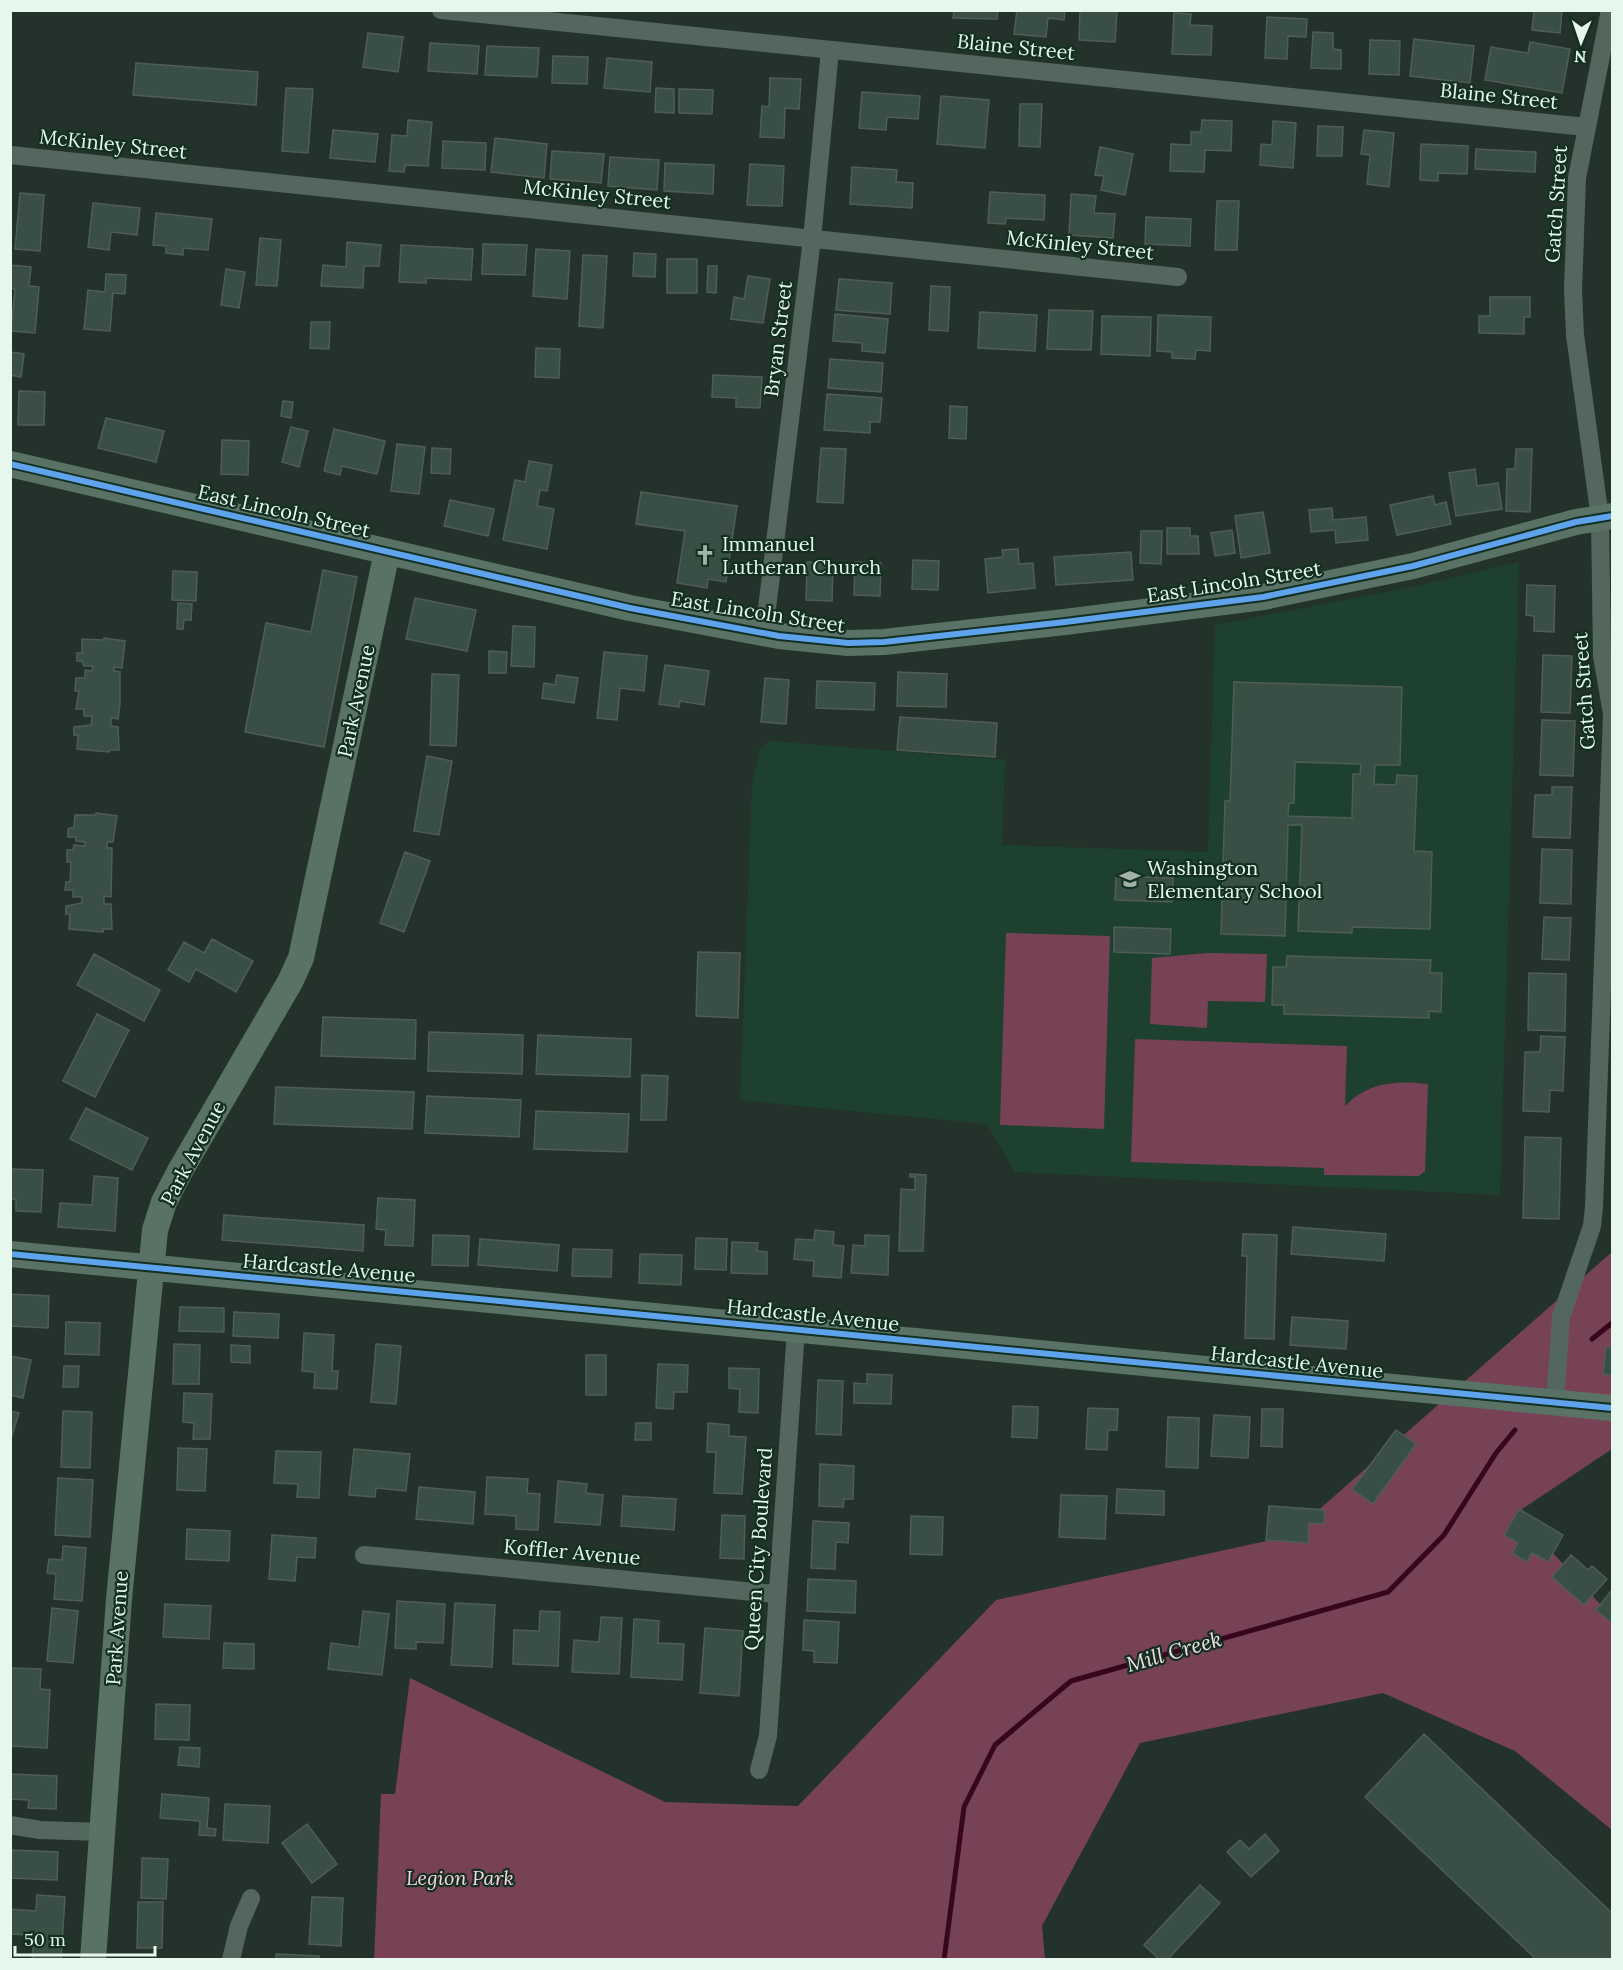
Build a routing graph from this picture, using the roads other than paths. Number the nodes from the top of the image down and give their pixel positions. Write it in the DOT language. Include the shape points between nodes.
graph roads {
  1 [pos="441,10"];
  2 [pos="1610,10"];
  3 [pos="830,50"];
  4 [pos="1586,127"];
  5 [pos="10,156"];
  6 [pos="813,239"];
  7 [pos="1178,277"];
  8 [pos="10,464"];
  9 [pos="1606,517"];
  10 [pos="387,552"];
  11 [pos="764,633"];
  12 [pos="10,1254"];
  13 [pos="150,1269"];
  14 [pos="796,1330"];
  15 [pos="1555,1403"];
  16 [pos="1612,1408"];
  17 [pos="364,1555"];
  18 [pos="776,1594"];
  19 [pos="759,1770"];
  20 [pos="10,1825"];
  21 [pos="102,1832"];
  22 [pos="251,1898"];
  23 [pos="93,1959"];
  24 [pos="231,1959"];
  1 -- 3 [label="street, Blaine Street"];
  2 -- 4 [label="street, Gatch Street"];
  3 -- 4 [label="street, Blaine Street"];
  3 -- 6 [label="street, Bryan Street"];
  4 -- 9 [label="street, Gatch Street" via="1576,185 1575,335"];
  5 -- 6 [label="street, McKinley Street"];
  6 -- 7 [label="street, McKinley Street"];
  6 -- 11 [label="street, Bryan Street"];
  8 -- 10 [label="street, East Lincoln Street"];
  9 -- 11 [label="street, East Lincoln Street" via="1377,574 1201,606 866,643"];
  9 -- 15 [label="street, Gatch Street" via="1602,656 1612,714 1594,1207 1592,1226 1561,1317"];
  10 -- 11 [label="street, East Lincoln Street" via="609,604"];
  10 -- 13 [label="street, Park Avenue" via="301,958 169,1191 155,1230"];
  12 -- 13 [label="street, Hardcastle Avenue"];
  13 -- 14 [label="street, Hardcastle Avenue"];
  13 -- 21 [label="street, Park Avenue" via="118,1599"];
  14 -- 15 [label="street, Hardcastle Avenue"];
  14 -- 18 [label="street, Queen City Boulevard"];
  15 -- 16 [label="street, Hardcastle Avenue"];
  17 -- 18 [label="street, Koffler Avenue"];
  18 -- 19 [label="street, Queen City Boulevard" via="768,1736"];
  20 -- 21 [label="street"];
  21 -- 23 [label="street, Park Avenue"];
  22 -- 24 [label="street"];
}
